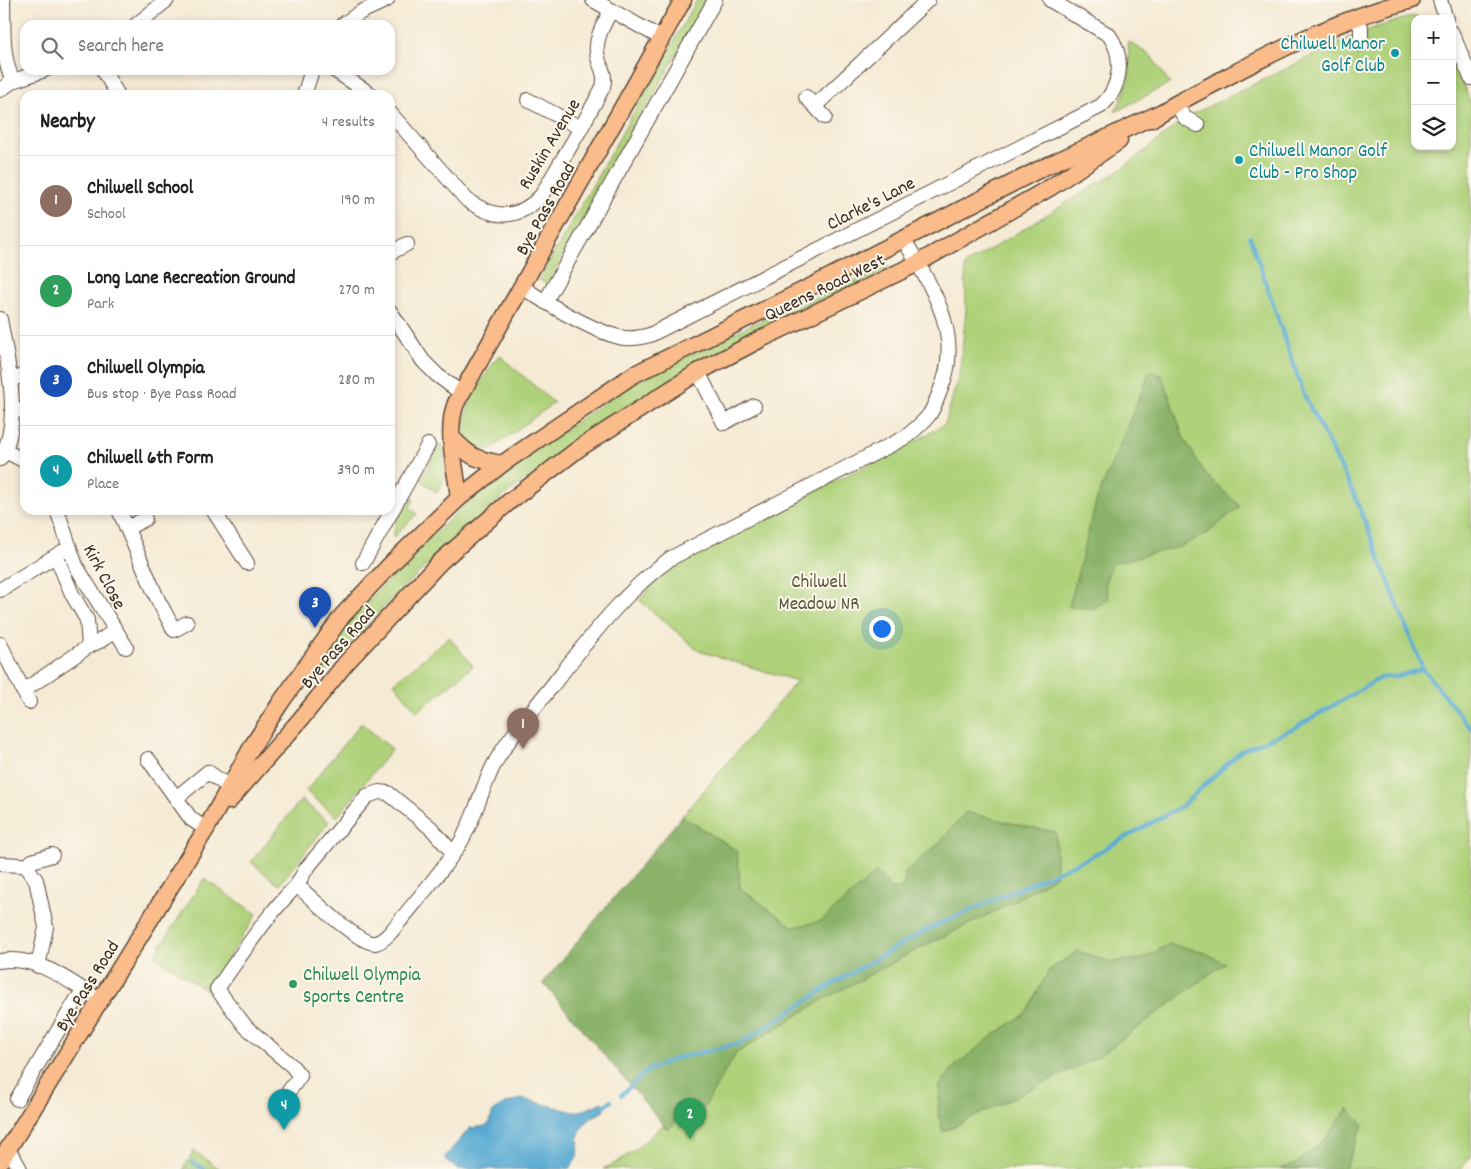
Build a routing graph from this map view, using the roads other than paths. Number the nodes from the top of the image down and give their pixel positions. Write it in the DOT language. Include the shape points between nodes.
graph roads {
  1 [pos="3,0"];
  2 [pos="167,0"];
  3 [pos="387,0"];
  4 [pos="593,0"];
  5 [pos="683,0"];
  6 [pos="715,0"];
  7 [pos="928,0"];
  8 [pos="1412,0"];
  9 [pos="1440,0"];
  10 [pos="1057,2"];
  11 [pos="611,10"];
  12 [pos="1445,15"];
  13 [pos="1356,18"];
  14 [pos="142,20"];
  15 [pos="349,20"];
  16 [pos="661,38"];
  17 [pos="1456,42"];
  18 [pos="1361,44"];
  19 [pos="30,75"];
  20 [pos="106,75"];
  21 [pos="310,75"];
  22 [pos="342,75"];
  23 [pos="1471,78"];
  24 [pos="13,81"];
  25 [pos="0,90"];
  26 [pos="115,90"];
  27 [pos="306,90"];
  28 [pos="364,90"];
  29 [pos="528,100"];
  30 [pos="1176,104"];
  31 [pos="1160,113"];
  32 [pos="825,116"];
  33 [pos="395,119"];
  34 [pos="1198,125"];
  35 [pos="581,128"];
  36 [pos="903,238"];
  37 [pos="407,244"];
  38 [pos="395,250"];
  39 [pos="918,263"];
  40 [pos="522,287"];
  41 [pos="545,302"];
  42 [pos="0,319"];
  43 [pos="395,319"];
  44 [pos="698,372"];
  45 [pos="20,377"];
  46 [pos="10,379"];
  47 [pos="461,393"];
  48 [pos="754,406"];
  49 [pos="19,410"];
  50 [pos="452,438"];
  51 [pos="428,444"];
  52 [pos="2,455"];
  53 [pos="20,460"];
  54 [pos="502,464"];
  55 [pos="395,497"];
  56 [pos="459,498"];
  57 [pos="510,501"];
  58 [pos="60,515"];
  59 [pos="121,515"];
  60 [pos="216,515"];
  61 [pos="385,515"];
  62 [pos="145,520"];
  63 [pos="127,528"];
  64 [pos="70,547"];
  65 [pos="56,556"];
  66 [pos="247,563"];
  67 [pos="364,563"];
  68 [pos="0,590"];
  69 [pos="187,623"];
  70 [pos="114,631"];
  71 [pos="95,643"];
  72 [pos="0,644"];
  73 [pos="126,647"];
  74 [pos="148,759"];
  75 [pos="229,787"];
  76 [pos="176,798"];
  77 [pos="475,812"];
  78 [pos="206,829"];
  79 [pos="436,832"];
  80 [pos="453,853"];
  81 [pos="52,855"];
  82 [pos="0,864"];
  83 [pos="27,867"];
  84 [pos="297,885"];
  85 [pos="0,961"];
  86 [pos="38,966"];
  87 [pos="77,999"];
  88 [pos="99,1000"];
  89 [pos="55,1036"];
  90 [pos="72,1045"];
  91 [pos="286,1095"];
  92 [pos="17,1099"];
  93 [pos="4,1157"];
  94 [pos="20,1169"];
  1 -- 24 [label="street" via="5,55"];
  2 -- 14 [label="street"];
  3 -- 15 [label="street"];
  4 -- 11 [label="street"];
  5 -- 16 [label="main road, Bye Pass Road"];
  6 -- 41 [label="street"];
  7 -- 32 [label="street" via="810,102"];
  8 -- 13 [label="main road, Queens Road West"];
  9 -- 12 [label="street"];
  10 -- 41 [label="street, Clarke's Lane" via="1114,41 1119,70 1117,83 1108,100 1100,106 650,335 620,338"];
  11 -- 16 [label="street"];
  11 -- 35 [label="street, Ruskin Avenue" via="596,45 603,69 603,87"];
  13 -- 18 [label="street" via="1361,27"];
  13 -- 30 [label="main road, Queens Road West" via="1318,31"];
  16 -- 40 [label="main road, Bye Pass Road"];
  17 -- 23 [label="street"];
  19 -- 24 [label="street"];
  20 -- 26 [label="street"];
  21 -- 27 [label="street"];
  22 -- 28 [label="street"];
  24 -- 25 [label="street"];
  29 -- 35 [label="street"];
  30 -- 31 [label="main road, Queens Road West"];
  30 -- 34 [label="street" via="1185,118"];
  31 -- 36 [label="main road, Queens Road West"];
  31 -- 39 [label="main road, Queens Road West" via="1051,187"];
  33 -- 35 [label="street, Ruskin Avenue" via="467,200 483,210 502,215 523,211 541,196"];
  36 -- 39 [label="street"];
  36 -- 54 [label="main road, Queens Road West" via="633,376"];
  37 -- 38 [label="street"];
  39 -- 44 [label="main road, Queens Road West"];
  39 -- 77 [label="street" via="944,316 949,334 944,383 929,415 906,436 671,558 655,570 594,633 521,723 496,761"];
  40 -- 41 [label="street, Clarke's Lane"];
  40 -- 47 [label="main road, Bye Pass Road"];
  42 -- 46 [label="street"];
  43 -- 47 [label="street" via="423,361"];
  44 -- 48 [label="street" via="724,423"];
  44 -- 57 [label="main road, Queens Road West" via="581,447"];
  45 -- 46 [label="street"];
  46 -- 49 [label="street"];
  47 -- 50 [label="main road, Bye Pass Road" via="452,417"];
  49 -- 52 [label="street"];
  50 -- 54 [label="main road" via="477,460"];
  50 -- 56 [label="main road, Bye Pass Road"];
  51 -- 55 [label="street"];
  52 -- 53 [label="street"];
  54 -- 56 [label="main road, Bye Pass Road"];
  56 -- 75 [label="main road, Bye Pass Road" via="342,616 281,702"];
  57 -- 78 [label="main road, Bye Pass Road" via="440,562 346,663"];
  58 -- 64 [label="street, Kirk Close"];
  59 -- 63 [label="street"];
  60 -- 66 [label="street"];
  61 -- 67 [label="street"];
  62 -- 63 [label="street"];
  63 -- 69 [label="street" via="174,630"];
  64 -- 65 [label="street"];
  64 -- 70 [label="street, Kirk Close" via="81,575"];
  65 -- 68 [label="street"];
  65 -- 71 [label="street"];
  70 -- 71 [label="street, Kirk Close"];
  70 -- 73 [label="street, Kirk Close"];
  71 -- 72 [label="street, Kirk Close" via="26,696"];
  74 -- 76 [label="street"];
  75 -- 76 [label="street" via="208,772"];
  75 -- 78 [label="main road, Bye Pass Road"];
  76 -- 78 [label="street" via="191,819"];
  77 -- 79 [label="street" via="464,826 453,832"];
  77 -- 80 [label="street"];
  78 -- 88 [label="main road, Bye Pass Road"];
  79 -- 80 [label="street"];
  79 -- 84 [label="street" via="388,792 366,796 306,869"];
  80 -- 84 [label="street" via="391,932 376,943 363,940 349,930"];
  81 -- 83 [label="street" via="32,861"];
  82 -- 83 [label="street"];
  83 -- 86 [label="street" via="36,880 46,927"];
  84 -- 91 [label="street" via="217,989 254,1035 300,1076"];
  85 -- 86 [label="street" via="21,960"];
  86 -- 88 [label="street"];
  87 -- 89 [label="street"];
  88 -- 90 [label="main road, Bye Pass Road"];
  89 -- 90 [label="street"];
  89 -- 92 [label="street"];
  90 -- 93 [label="main road, Bye Pass Road"];
  93 -- 94 [label="street" via="14,1158"];
}
